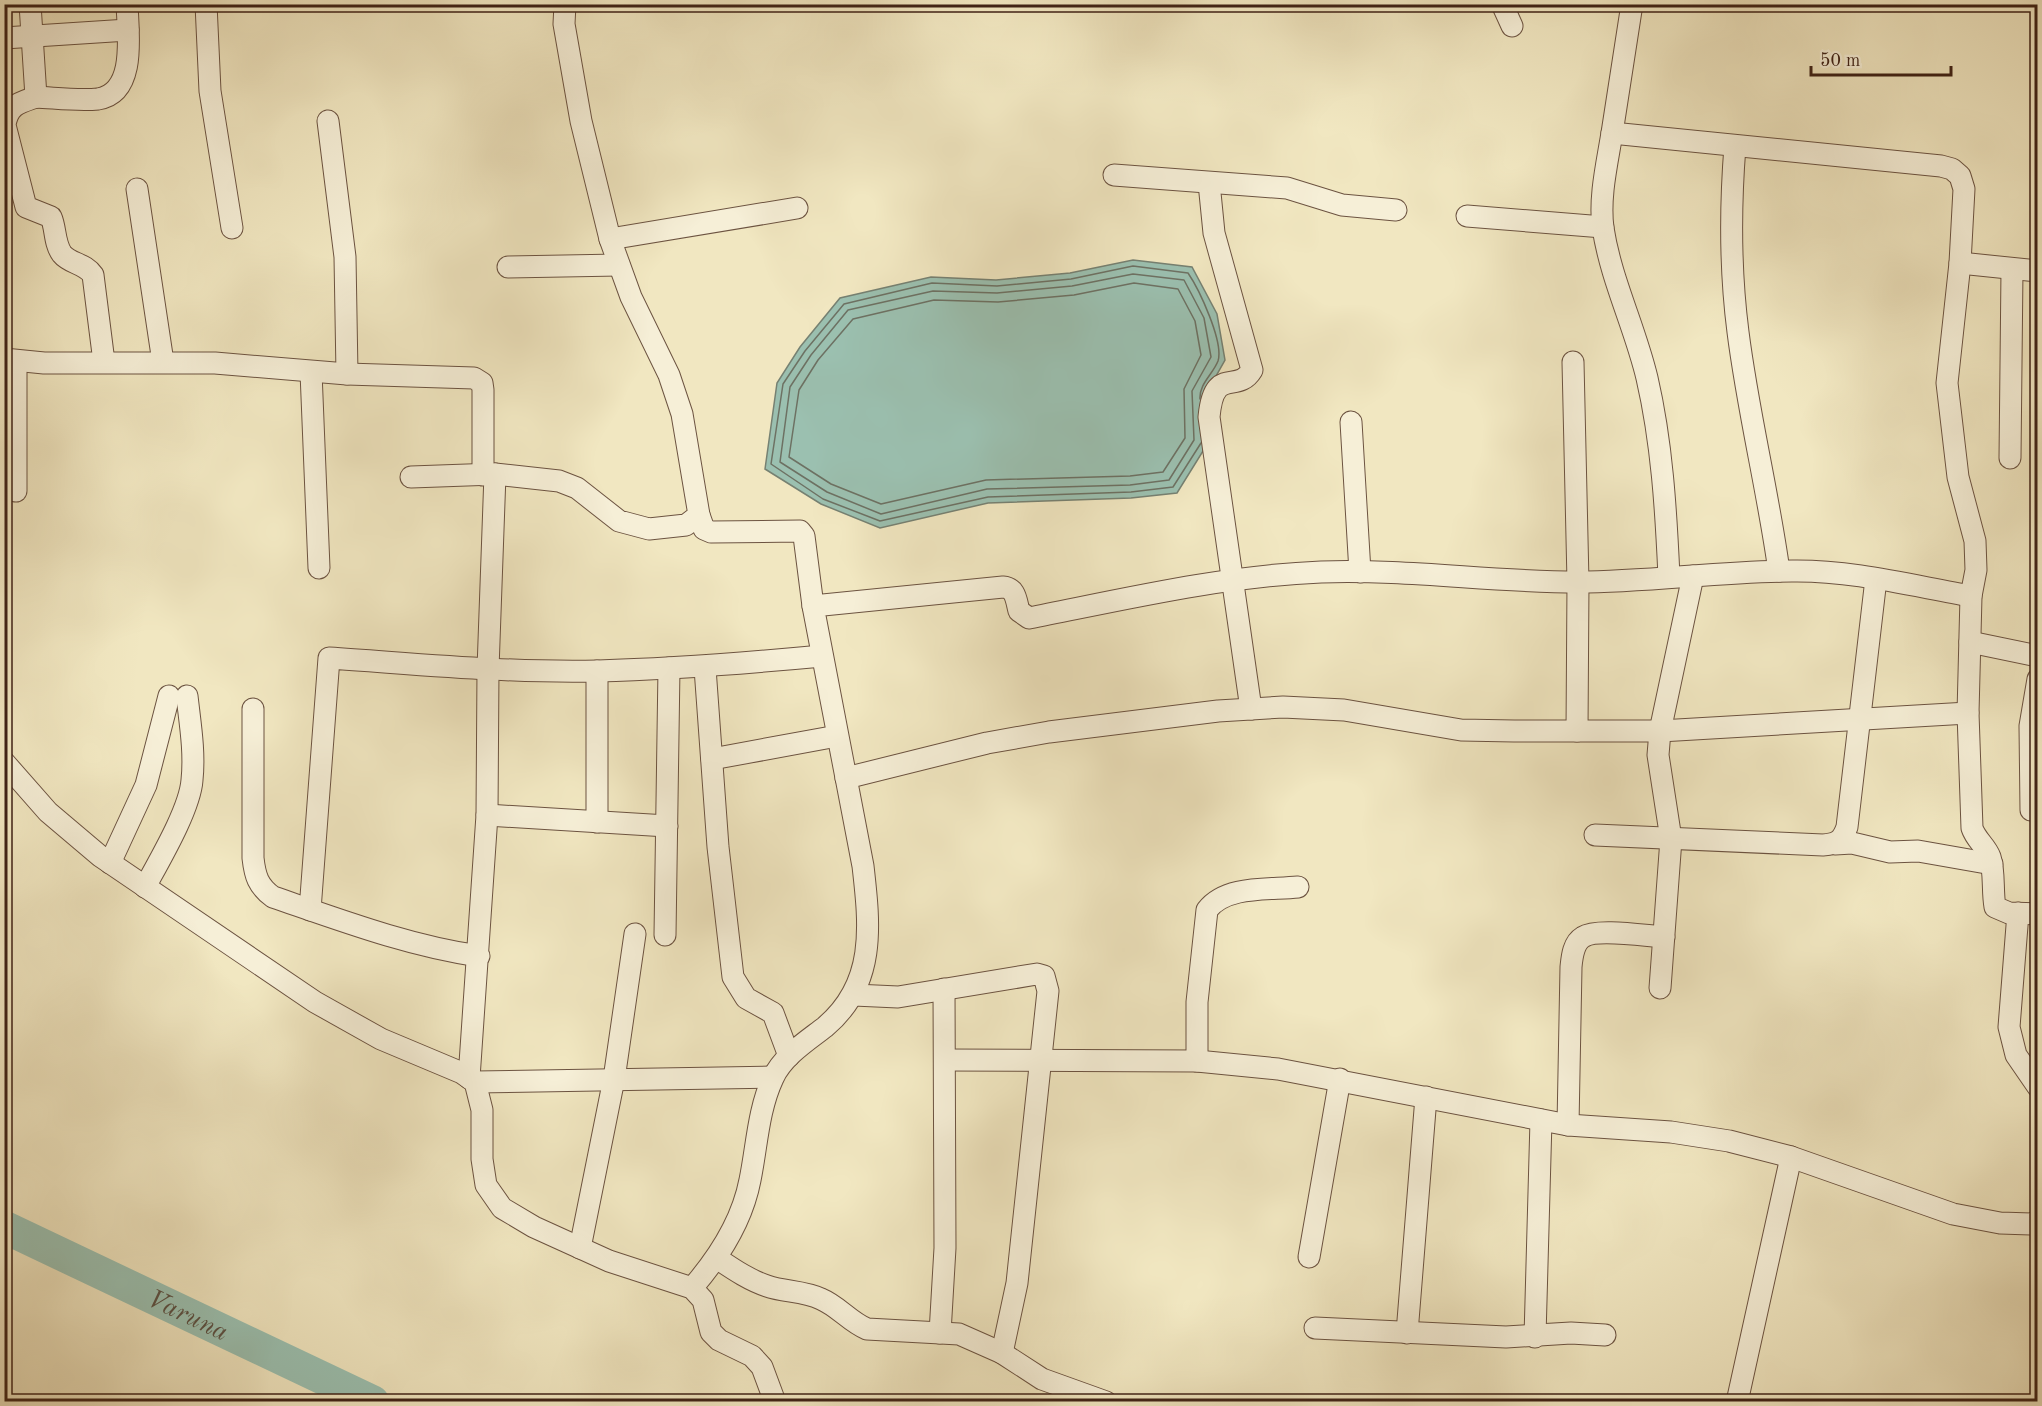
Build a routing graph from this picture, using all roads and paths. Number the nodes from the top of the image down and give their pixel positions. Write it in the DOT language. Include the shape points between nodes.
graph roads {
  1 [pos="30,4"];
  2 [pos="127,4"];
  3 [pos="206,4"];
  4 [pos="565,4"];
  5 [pos="1502,4"];
  6 [pos="1632,4"];
  7 [pos="1512,26"];
  8 [pos="128,30"];
  9 [pos="30,36"];
  10 [pos="4,38"];
  11 [pos="36,97"];
  12 [pos="328,121"];
  13 [pos="1612,133"];
  14 [pos="1735,146"];
  15 [pos="1114,175"];
  16 [pos="1209,183"];
  17 [pos="137,189"];
  18 [pos="797,208"];
  19 [pos="1396,210"];
  20 [pos="1467,216"];
  21 [pos="1603,227"];
  22 [pos="232,228"];
  23 [pos="610,239"];
  24 [pos="1960,263"];
  25 [pos="619,264"];
  26 [pos="508,267"];
  27 [pos="2012,270"];
  28 [pos="2037,271"];
  29 [pos="10,360"];
  30 [pos="104,362"];
  31 [pos="163,362"];
  32 [pos="1573,362"];
  33 [pos="311,372"];
  34 [pos="347,374"];
  35 [pos="1351,422"];
  36 [pos="2010,458"];
  37 [pos="489,474"];
  38 [pos="411,477"];
  39 [pos="16,491"];
  40 [pos="699,515"];
  41 [pos="319,568"];
  42 [pos="1779,571"];
  43 [pos="1360,572"];
  44 [pos="1693,576"];
  45 [pos="1669,577"];
  46 [pos="1232,579"];
  47 [pos="1876,579"];
  48 [pos="1578,582"];
  49 [pos="1971,596"];
  50 [pos="813,606"];
  51 [pos="1970,642"];
  52 [pos="822,656"];
  53 [pos="2037,656"];
  54 [pos="669,668"];
  55 [pos="705,668"];
  56 [pos="488,669"];
  57 [pos="597,671"];
  58 [pos="2037,679"];
  59 [pos="253,709"];
  60 [pos="1251,709"];
  61 [pos="1968,714"];
  62 [pos="1859,720"];
  63 [pos="1577,731"];
  64 [pos="1660,731"];
  65 [pos="837,736"];
  66 [pos="712,759"];
  67 [pos="4,762"];
  68 [pos="846,778"];
  69 [pos="2031,810"];
  70 [pos="487,815"];
  71 [pos="597,822"];
  72 [pos="667,826"];
  73 [pos="1595,835"];
  74 [pos="1671,839"];
  75 [pos="1835,844"];
  76 [pos="110,863"];
  77 [pos="1992,864"];
  78 [pos="145,887"];
  79 [pos="1298,887"];
  80 [pos="310,910"];
  81 [pos="2028,914"];
  82 [pos="635,934"];
  83 [pos="665,935"];
  84 [pos="1664,937"];
  85 [pos="479,956"];
  86 [pos="1660,988"];
  87 [pos="944,989"];
  88 [pos="854,995"];
  89 [pos="789,1056"];
  90 [pos="945,1060"];
  91 [pos="1041,1061"];
  92 [pos="1197,1061"];
  93 [pos="773,1077"];
  94 [pos="614,1079"];
  95 [pos="1340,1079"];
  96 [pos="472,1080"];
  97 [pos="2037,1087"];
  98 [pos="1426,1097"];
  99 [pos="1541,1120"];
  100 [pos="1568,1125"];
  101 [pos="1791,1157"];
  102 [pos="2037,1221"];
  103 [pos="580,1248"];
  104 [pos="1309,1257"];
  105 [pos="718,1259"];
  106 [pos="692,1288"];
  107 [pos="1314,1328"];
  108 [pos="940,1333"];
  109 [pos="1407,1333"];
  110 [pos="1605,1335"];
  111 [pos="1535,1337"];
  112 [pos="1002,1353"];
  113 [pos="776,1401"];
  114 [pos="1106,1401"];
  115 [pos="1737,1401"];
  1 -- 9 [label="street"];
  2 -- 8 [label="street"];
  3 -- 22 [label="street" via="210,91"];
  4 -- 23 [label="street" via="564,24 581,122"];
  5 -- 7 [label="street"];
  6 -- 13 [label="street"];
  8 -- 9 [label="street"];
  8 -- 11 [label="street" via="122,82 111,94 98,99"];
  9 -- 10 [label="street"];
  9 -- 11 [label="street"];
  11 -- 30 [label="street" via="12,105 5,125 21,198 33,212 51,217 63,255 84,265 93,275"];
  12 -- 34 [label="street" via="345,257"];
  13 -- 14 [label="street"];
  13 -- 21 [label="street" via="1604,183"];
  14 -- 24 [label="street" via="1952,169 1960,176 1964,189"];
  14 -- 42 [label="street" via="1730,211 1738,334 1770,500"];
  15 -- 16 [label="street"];
  16 -- 19 [label="street" via="1287,188 1342,205"];
  16 -- 46 [label="street" via="1214,233 1252,369 1241,380 1221,384 1213,392 1209,417"];
  17 -- 31 [label="street"];
  18 -- 23 [label="street"];
  20 -- 21 [label="street"];
  21 -- 45 [label="street" via="1646,376 1660,447"];
  23 -- 25 [label="street"];
  24 -- 27 [label="street"];
  24 -- 49 [label="street" via="1947,383 1958,477 1975,541 1976,570"];
  25 -- 26 [label="street"];
  25 -- 40 [label="street" via="669,375 682,414"];
  27 -- 28 [label="street"];
  27 -- 36 [label="street"];
  29 -- 30 [label="street"];
  29 -- 39 [label="street"];
  30 -- 31 [label="street"];
  31 -- 33 [label="street"];
  32 -- 48 [label="street"];
  33 -- 34 [label="street"];
  33 -- 41 [label="street"];
  34 -- 37 [label="street" via="474,378 482,383"];
  35 -- 43 [label="street"];
  37 -- 38 [label="street"];
  37 -- 40 [label="street" via="559,481 633,526 686,525"];
  37 -- 56 [label="street"];
  40 -- 50 [label="street" via="704,529 711,532 800,531 804,536"];
  42 -- 44 [label="street"];
  42 -- 47 [label="street"];
  43 -- 46 [label="street"];
  43 -- 48 [label="street"];
  44 -- 45 [label="street"];
  44 -- 64 [label="street"];
  45 -- 48 [label="street"];
  46 -- 50 [label="street" via="1029,618 1019,611 1014,592 1003,586"];
  46 -- 60 [label="street"];
  47 -- 49 [label="street"];
  47 -- 62 [label="street"];
  48 -- 63 [label="street"];
  49 -- 51 [label="street"];
  50 -- 52 [label="street"];
  51 -- 53 [label="street"];
  51 -- 61 [label="street"];
  52 -- 55 [label="street"];
  52 -- 65 [label="street"];
  54 -- 55 [label="street"];
  54 -- 57 [label="street"];
  54 -- 72 [label="street"];
  55 -- 66 [label="street"];
  56 -- 57 [label="street"];
  56 -- 70 [label="street"];
  56 -- 80 [label="street" via="329,658"];
  57 -- 71 [label="street"];
  58 -- 69 [label="street" via="2030,726"];
  59 -- 80 [label="street" via="254,873 260,887 273,897"];
  60 -- 63 [label="street" via="1344,710 1461,730"];
  60 -- 68 [label="street" via="1049,732"];
  61 -- 62 [label="street"];
  61 -- 77 [label="street" via="1972,828"];
  62 -- 64 [label="street"];
  62 -- 75 [label="street" via="1847,827 1843,838"];
  63 -- 64 [label="street"];
  64 -- 74 [label="street" via="1658,755"];
  65 -- 66 [label="street"];
  65 -- 68 [label="street"];
  66 -- 89 [label="street" via="723,910 733,977 746,998 773,1013"];
  67 -- 76 [label="street" via="48,812"];
  68 -- 88 [label="street" via="868,907 864,966"];
  70 -- 71 [label="street"];
  70 -- 85 [label="street"];
  71 -- 72 [label="street"];
  72 -- 83 [label="street"];
  73 -- 74 [label="street"];
  74 -- 75 [label="street"];
  74 -- 84 [label="street"];
  75 -- 77 [label="street" via="1852,843 1890,852 1918,851"];
  76 -- 78 [label="street"];
  76 -- 78 [label="street" via="146,785 178,696 191,734 192,782 172,838"];
  77 -- 81 [label="street" via="1995,906 2000,911"];
  78 -- 96 [label="street" via="315,1002 381,1039"];
  79 -- 92 [label="street" via="1230,893 1215,899 1207,910 1198,991"];
  80 -- 85 [label="street" via="443,951"];
  81 -- 97 [label="street" via="2009,1027 2016,1054"];
  82 -- 94 [label="street"];
  84 -- 86 [label="street"];
  84 -- 100 [label="street" via="1594,933 1581,937 1574,947 1570,967"];
  85 -- 96 [label="street"];
  87 -- 88 [label="street" via="898,997"];
  87 -- 90 [label="street"];
  87 -- 91 [label="street" via="1044,976 1048,991"];
  88 -- 89 [label="street" via="835,1018"];
  89 -- 93 [label="street"];
  90 -- 91 [label="street"];
  90 -- 108 [label="street" via="945,1277"];
  91 -- 92 [label="street"];
  91 -- 112 [label="street" via="1017,1283"];
  92 -- 95 [label="street"];
  93 -- 94 [label="street"];
  93 -- 105 [label="street" via="755,1141 750,1181"];
  94 -- 96 [label="street"];
  94 -- 103 [label="street"];
  95 -- 98 [label="street"];
  95 -- 104 [label="street"];
  96 -- 103 [label="street" via="482,1110 486,1185 502,1208"];
  98 -- 99 [label="street"];
  98 -- 109 [label="street"];
  99 -- 100 [label="street"];
  99 -- 111 [label="street"];
  100 -- 101 [label="street" via="1671,1132 1729,1141"];
  101 -- 102 [label="street" via="1953,1214 2000,1223"];
  101 -- 115 [label="street"];
  103 -- 106 [label="street"];
  105 -- 106 [label="street"];
  105 -- 108 [label="street" via="749,1279 825,1300 853,1323 867,1329"];
  106 -- 113 [label="street" via="704,1300 711,1332 752,1356 762,1367"];
  107 -- 109 [label="street"];
  108 -- 112 [label="street" via="959,1334"];
  109 -- 111 [label="street"];
  110 -- 111 [label="street"];
  112 -- 114 [label="street" via="1042,1379"];
}
